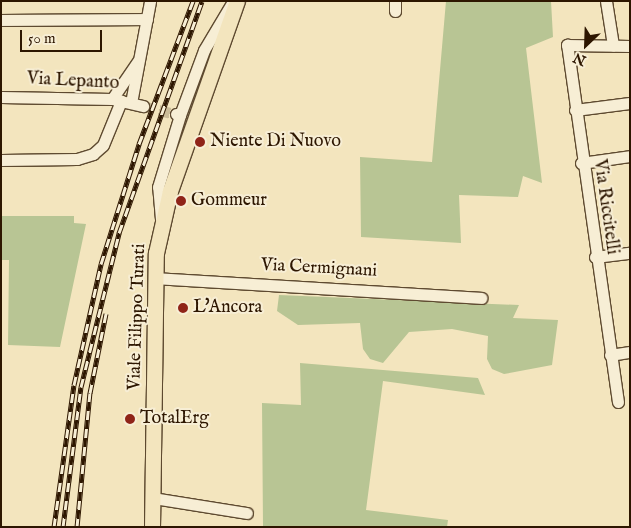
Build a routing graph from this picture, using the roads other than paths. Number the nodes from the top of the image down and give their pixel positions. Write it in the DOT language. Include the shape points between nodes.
graph roads {
  1 [pos="150,1"];
  2 [pos="233,1"];
  3 [pos="237,1"];
  4 [pos="606,1"];
  5 [pos="147,19"];
  6 [pos="1,20"];
  7 [pos="613,45"];
  8 [pos="630,46"];
  9 [pos="138,61"];
  10 [pos="1,97"];
  11 [pos="127,102"];
  12 [pos="630,103"];
  13 [pos="575,110"];
  14 [pos="630,156"];
  15 [pos="1,160"];
  16 [pos="581,163"];
  17 [pos="161,226"];
  18 [pos="630,252"];
  19 [pos="595,257"];
  20 [pos="155,278"];
  21 [pos="482,298"];
  22 [pos="630,352"];
  23 [pos="610,354"];
  24 [pos="618,402"];
  25 [pos="153,498"];
  26 [pos="247,513"];
  27 [pos="152,527"];
  1 -- 5 [label="street"];
  2 -- 17 [label="street" via="204,50 178,115 158,188"];
  3 -- 17 [label="main road, Viale Filippo Turati"];
  4 -- 7 [label="street"];
  5 -- 6 [label="street"];
  5 -- 9 [label="street"];
  7 -- 8 [label="street"];
  7 -- 13 [label="street, Via Riccitelli" via="567,45"];
  9 -- 11 [label="street"];
  9 -- 11 [label="street"];
  10 -- 11 [label="street, Via Lepanto"];
  11 -- 15 [label="street" via="103,146 93,154 77,159"];
  12 -- 13 [label="street"];
  13 -- 16 [label="street, Via Riccitelli"];
  14 -- 16 [label="street"];
  16 -- 19 [label="street, Via Riccitelli"];
  17 -- 20 [label="main road, Viale Filippo Turati"];
  18 -- 19 [label="street"];
  19 -- 23 [label="street, Via Riccitelli"];
  20 -- 21 [label="street, Via Cermignani"];
  20 -- 25 [label="main road, Viale Filippo Turati"];
  22 -- 23 [label="street"];
  23 -- 24 [label="street, Via Riccitelli"];
  25 -- 26 [label="street"];
  25 -- 27 [label="main road, Viale Filippo Turati"];
}
